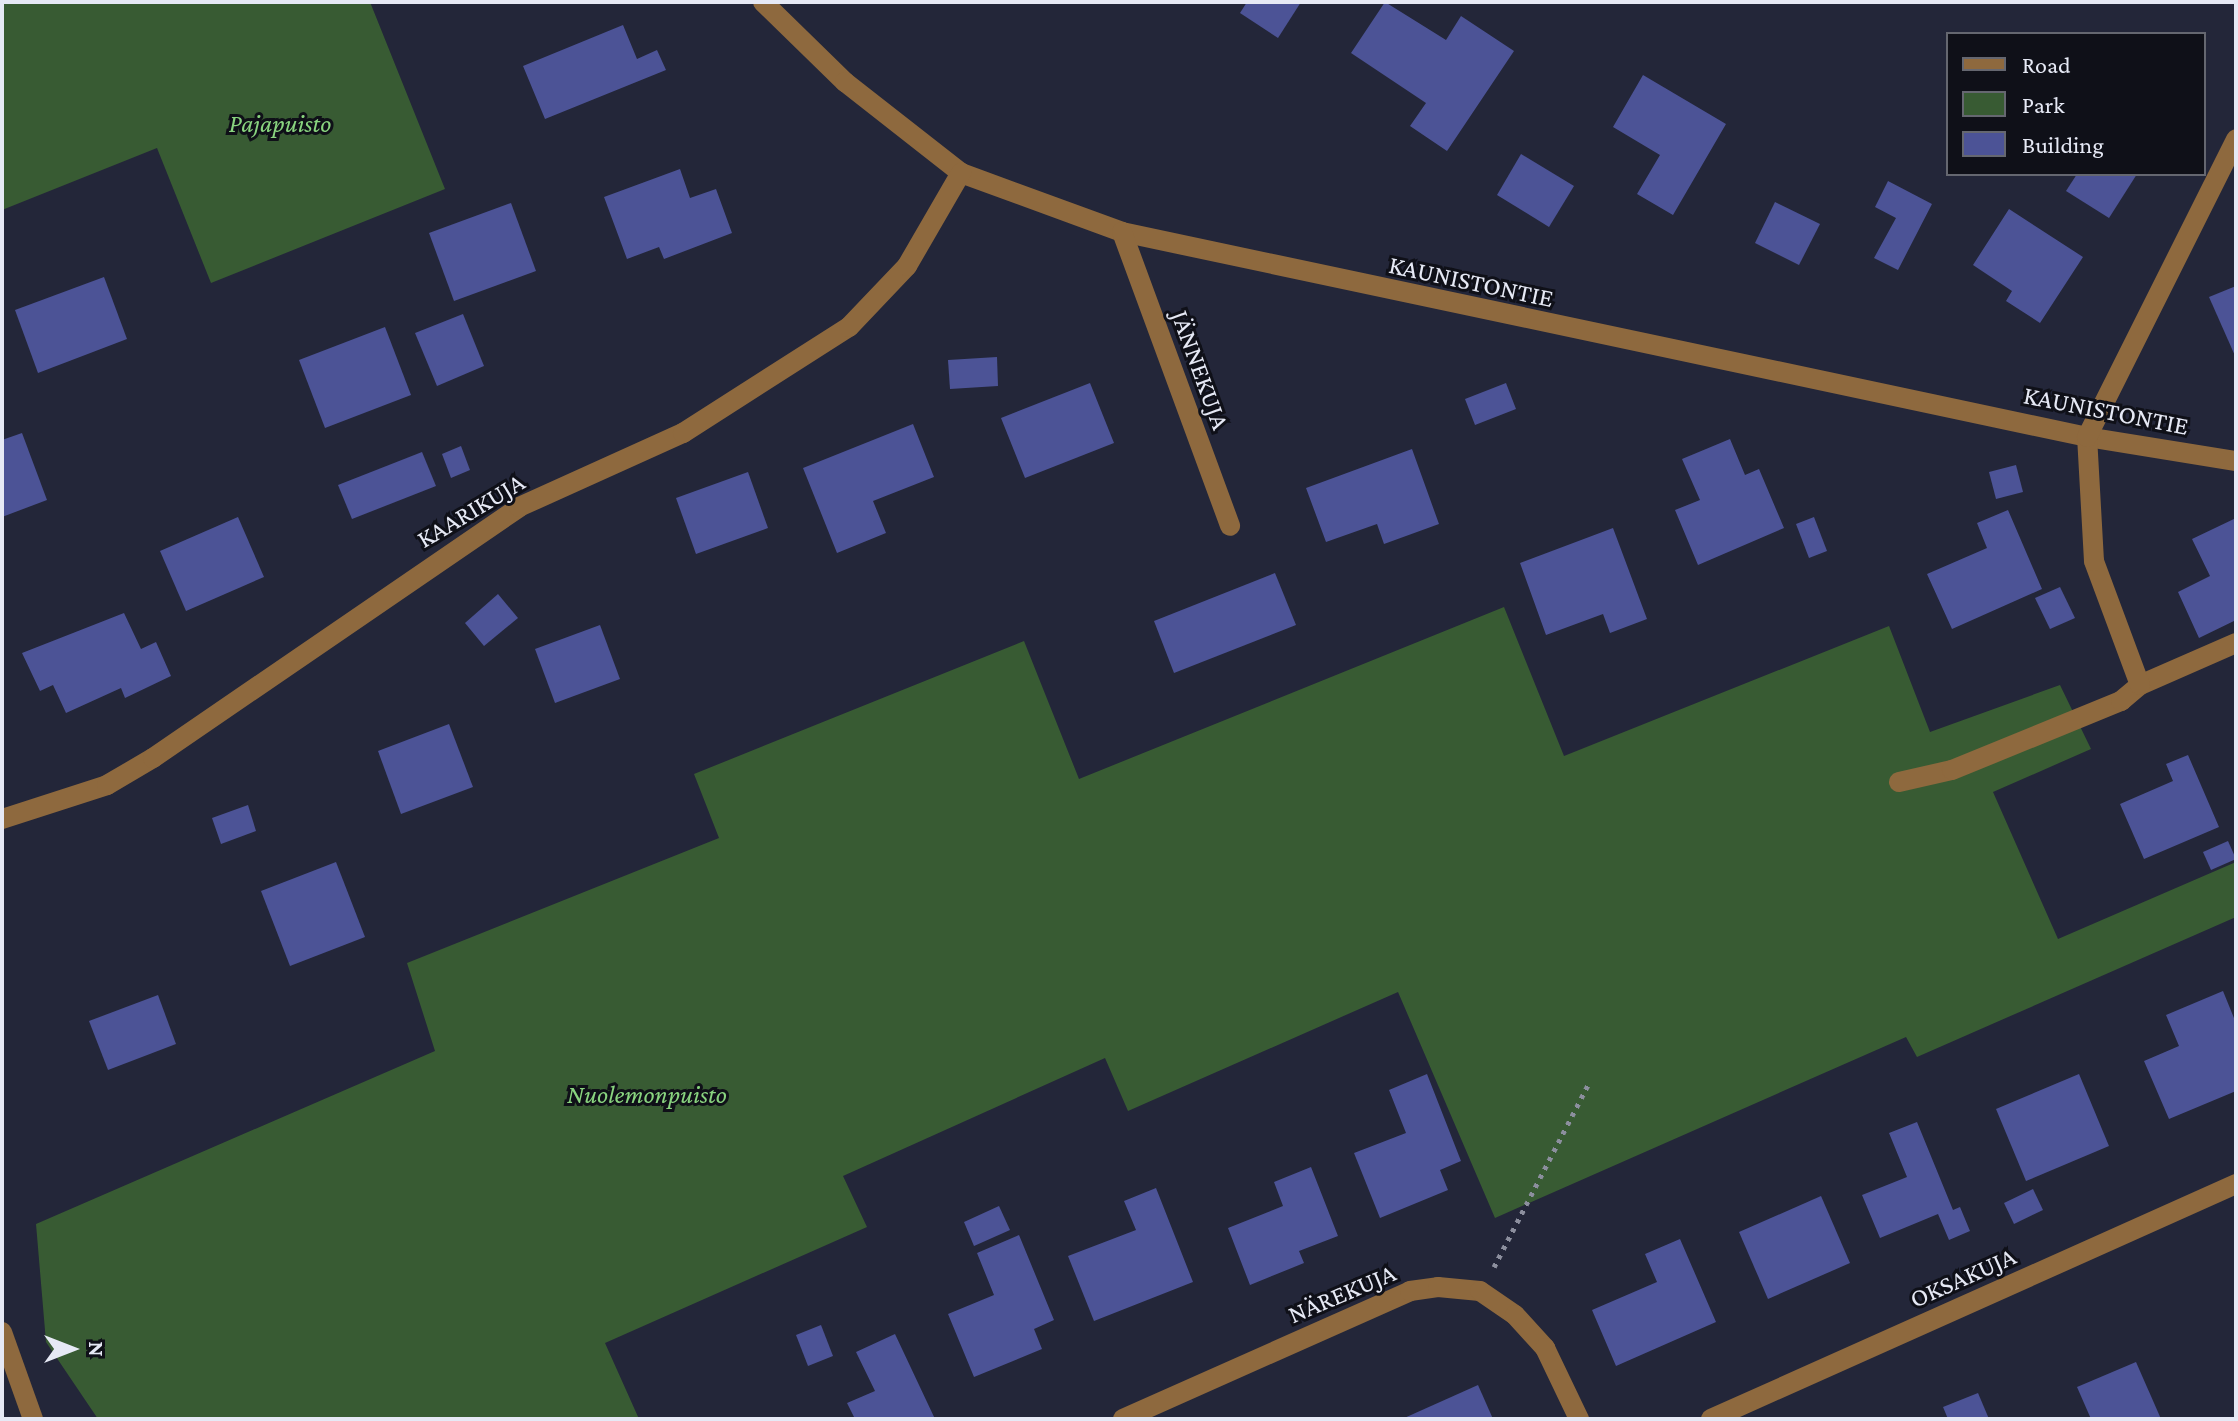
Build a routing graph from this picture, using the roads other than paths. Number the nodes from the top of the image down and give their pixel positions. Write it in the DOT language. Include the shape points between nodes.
graph roads {
  1 [pos="763,2"];
  2 [pos="2236,139"];
  3 [pos="961,173"];
  4 [pos="1122,232"];
  5 [pos="2087,437"];
  6 [pos="2236,461"];
  7 [pos="1230,526"];
  8 [pos="2236,643"];
  9 [pos="2140,685"];
  10 [pos="1899,782"];
  11 [pos="2,819"];
  12 [pos="2236,1184"];
  13 [pos="2,1332"];
  14 [pos="33,1419"];
  15 [pos="1123,1419"];
  16 [pos="1579,1419"];
  17 [pos="1711,1419"];
  1 -- 3 [label="street, KAUNISTONTIE" via="845,82"];
  2 -- 5 [label="street"];
  3 -- 4 [label="street, KAUNISTONTIE"];
  3 -- 11 [label="street, KAARIKUJA" via="907,266 849,327 683,433 482,530 107,785"];
  4 -- 5 [label="street, KAUNISTONTIE"];
  4 -- 7 [label="street, JÄNNEKUJA"];
  5 -- 6 [label="street, KAUNISTONTIE"];
  5 -- 9 [label="street" via="2094,561"];
  8 -- 9 [label="street"];
  9 -- 10 [label="street" via="2044,733 1952,770"];
  12 -- 17 [label="street, OKSAKUJA"];
  13 -- 14 [label="street"];
  15 -- 16 [label="street, NÄREKUJA" via="1410,1291 1480,1291 1545,1348"];
}
